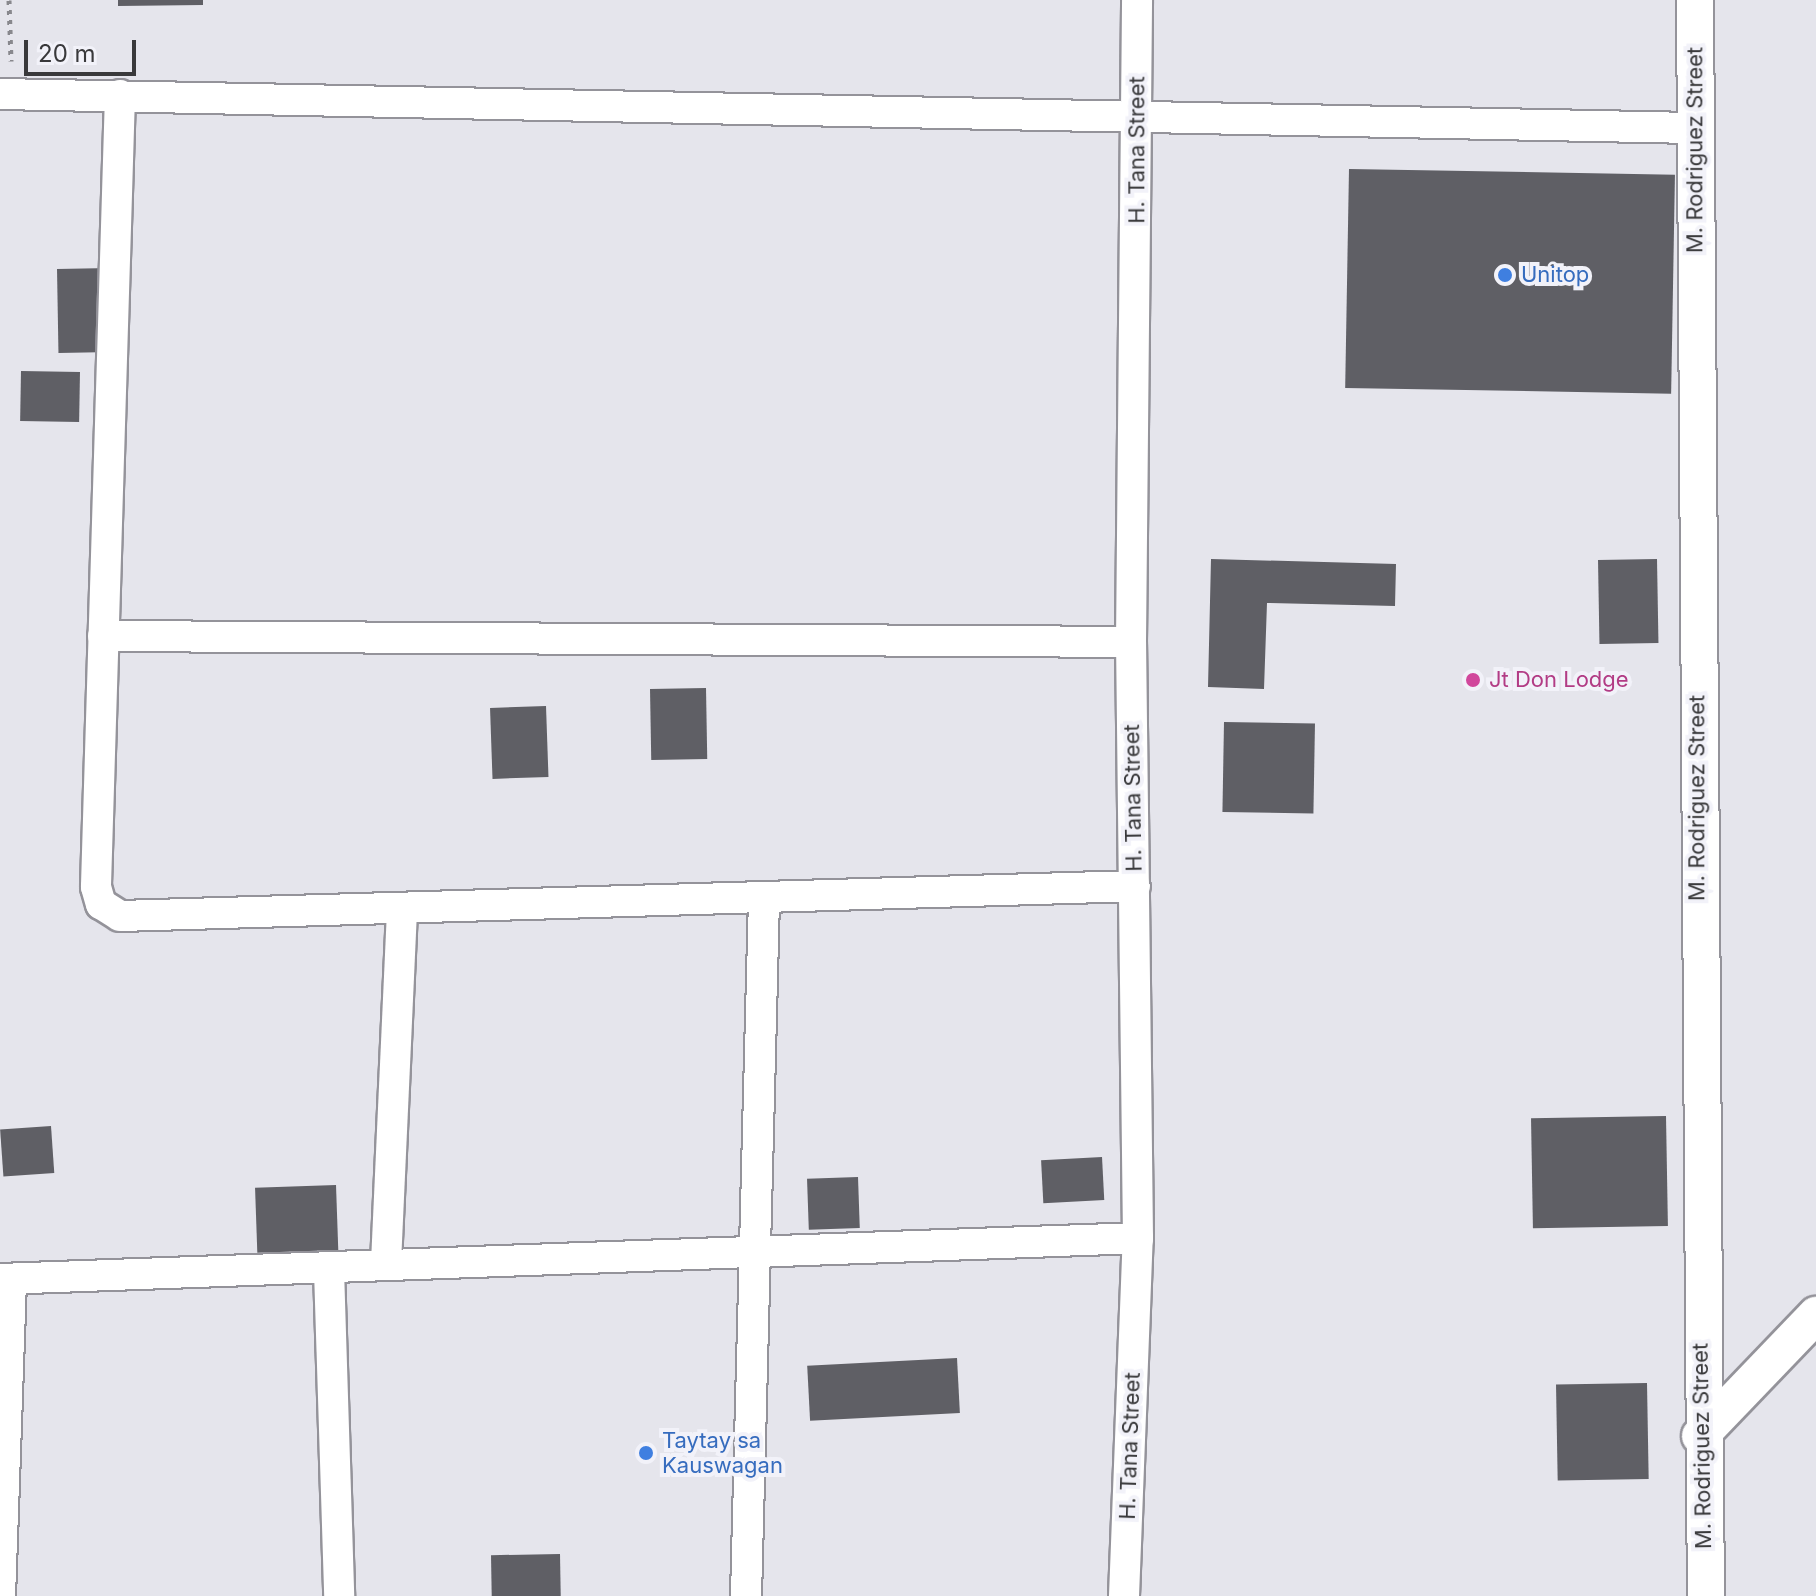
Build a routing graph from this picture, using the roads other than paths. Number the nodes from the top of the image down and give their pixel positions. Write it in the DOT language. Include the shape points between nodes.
graph roads {
  1 [pos="1137,0"];
  2 [pos="1695,0"];
  3 [pos="6,94"];
  4 [pos="120,95"];
  5 [pos="1138,117"];
  6 [pos="1694,128"];
  7 [pos="103,636"];
  8 [pos="1131,642"];
  9 [pos="1135,886"];
  10 [pos="764,898"];
  11 [pos="402,908"];
  12 [pos="1138,1238"];
  13 [pos="750,1254"];
  14 [pos="386,1263"];
  15 [pos="329,1270"];
  16 [pos="5,1279"];
  17 [pos="1816,1315"];
  18 [pos="1700,1436"];
  19 [pos="0,1596"];
  20 [pos="339,1596"];
  21 [pos="746,1596"];
  22 [pos="1124,1596"];
  23 [pos="1706,1596"];
  1 -- 5 [label="street, H. Tana Street"];
  2 -- 6 [label="street, M. Rodriguez Street"];
  3 -- 4 [label="street"];
  4 -- 5 [label="street"];
  4 -- 7 [label="street"];
  5 -- 6 [label="street"];
  5 -- 8 [label="street, H. Tana Street"];
  6 -- 18 [label="street, M. Rodriguez Street"];
  7 -- 8 [label="street"];
  7 -- 11 [label="street" via="96,887 101,904 120,916"];
  8 -- 9 [label="street, H. Tana Street"];
  9 -- 10 [label="street"];
  9 -- 12 [label="street, H. Tana Street"];
  10 -- 11 [label="street"];
  10 -- 13 [label="street"];
  11 -- 14 [label="street"];
  12 -- 13 [label="street"];
  12 -- 22 [label="street, H. Tana Street"];
  13 -- 14 [label="street"];
  13 -- 21 [label="street"];
  14 -- 15 [label="street"];
  15 -- 16 [label="street"];
  15 -- 20 [label="street"];
  16 -- 19 [label="street"];
  17 -- 18 [label="street"];
  18 -- 23 [label="street, M. Rodriguez Street"];
}
